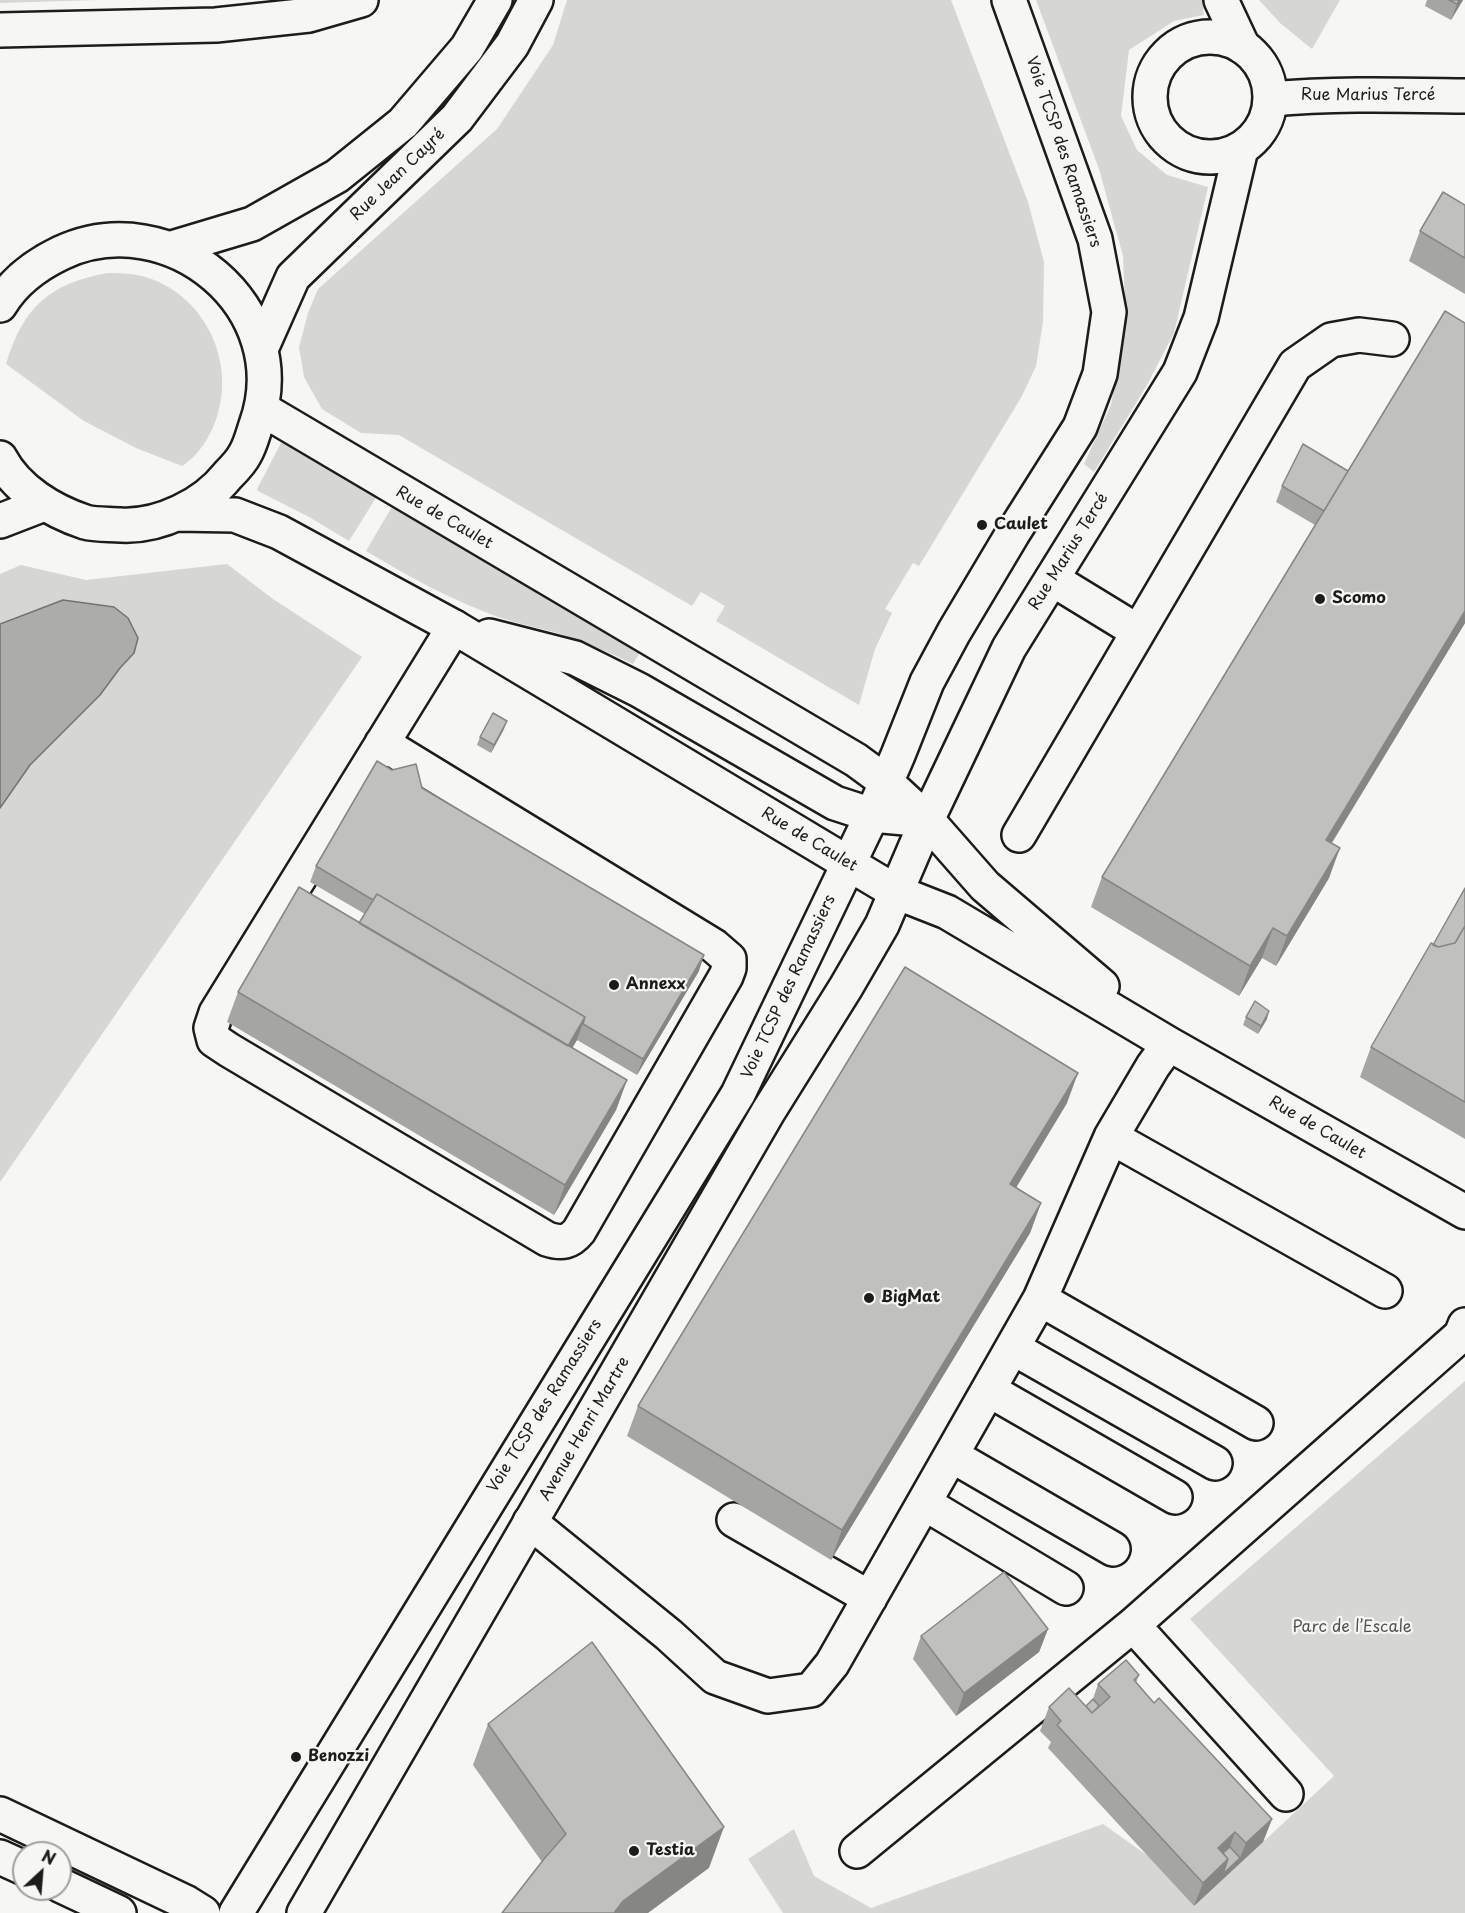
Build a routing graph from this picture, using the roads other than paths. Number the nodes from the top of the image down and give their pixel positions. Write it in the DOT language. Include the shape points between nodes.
graph roads {
  1 [pos="361,0"];
  2 [pos="495,0"];
  3 [pos="536,0"];
  4 [pos="1010,0"];
  5 [pos="1221,0"];
  6 [pos="0,30"];
  7 [pos="1244,46"];
  8 [pos="1465,96"];
  9 [pos="1271,99"];
  10 [pos="1241,149"];
  11 [pos="172,248"];
  12 [pos="37,264"];
  13 [pos="0,265"];
  14 [pos="0,305"];
  15 [pos="1392,339"];
  16 [pos="261,349"];
  17 [pos="262,409"];
  18 [pos="0,458"];
  19 [pos="44,504"];
  20 [pos="177,514"];
  21 [pos="0,521"];
  22 [pos="1052,579"];
  23 [pos="454,627"];
  24 [pos="1137,631"];
  25 [pos="382,743"];
  26 [pos="886,782"];
  27 [pos="872,815"];
  28 [pos="927,820"];
  29 [pos="1019,835"];
  30 [pos="848,863"];
  31 [pos="896,892"];
  32 [pos="869,946"];
  33 [pos="1169,1044"];
  34 [pos="1112,1137"];
  35 [pos="1465,1212"];
  36 [pos="1386,1291"];
  37 [pos="1040,1299"];
  38 [pos="1465,1325"];
  39 [pos="1013,1348"];
  40 [pos="989,1390"];
  41 [pos="1256,1424"];
  42 [pos="951,1455"];
  43 [pos="1215,1463"];
  44 [pos="1175,1497"];
  45 [pos="924,1503"];
  46 [pos="734,1520"];
  47 [pos="530,1522"];
  48 [pos="1113,1549"];
  49 [pos="1066,1588"];
  50 [pos="870,1598"];
  51 [pos="1133,1625"];
  52 [pos="1286,1794"];
  53 [pos="0,1814"];
  54 [pos="857,1851"];
  55 [pos="72,1891"];
  56 [pos="119,1913"];
  57 [pos="203,1913"];
  58 [pos="236,1913"];
  59 [pos="304,1913"];
  1 -- 6 [label="main road" via="309,15 216,25"];
  2 -- 11 [label="main road, Rue Jean Cayré" via="467,48 403,123 337,176 252,224"];
  3 -- 16 [label="main road, Rue Jean Cayré" via="512,45 457,118 294,278"];
  4 -- 26 [label="main road, Voie TCSP des Ramassiers" via="1095,239 1109,312 1100,374 1080,427 927,682"];
  5 -- 7 [label="main road"];
  7 -- 9 [label="main road" via="1259,61 1268,79"];
  7 -- 10 [label="main road" via="1224,38 1203,37 1183,43 1167,53 1150,87 1156,125 1183,152 1202,157 1222,156"];
  8 -- 9 [label="main road, Rue Marius Tercé" via="1368,94"];
  9 -- 10 [label="main road" via="1257,136"];
  10 -- 22 [label="main road, Rue Marius Tercé" via="1201,318 1180,372"];
  11 -- 12 [label="main road" via="126,239 80,244"];
  11 -- 16 [label="main road" via="203,265 229,288 249,317"];
  12 -- 13 [label="main road"];
  12 -- 14 [label="main road"];
  15 -- 24 [label="main road" via="1359,335 1331,340 1295,364"];
  16 -- 17 [label="main road"];
  17 -- 20 [label="main road" via="246,453 216,489"];
  17 -- 26 [label="main road, Rue de Caulet" via="856,760"];
  18 -- 19 [label="main road" via="7,471"];
  19 -- 20 [label="main road" via="87,522 133,525"];
  19 -- 21 [label="main road"];
  20 -- 23 [label="main road, Rue de Caulet" via="235,515 279,532"];
  22 -- 24 [label="main road"];
  22 -- 28 [label="main road, Rue Marius Tercé" via="1009,648"];
  23 -- 25 [label="main road"];
  23 -- 27 [label="main road, Rue de Caulet" via="575,658 639,690 835,803"];
  23 -- 30 [label="main road, Rue de Caulet"];
  24 -- 29 [label="main road"];
  25 -- 25 [label="main road" via="216,1013 211,1028 214,1040 548,1239 557,1243 573,1239 726,976 729,959 714,946"];
  26 -- 27 [label="main road, Voie TCSP des Ramassiers"];
  26 -- 28 [label="main road, Rue de Caulet"];
  27 -- 28 [label="main road, Rue de Caulet"];
  27 -- 30 [label="main road, Voie TCSP des Ramassiers"];
  28 -- 31 [label="main road, Rue Marius Tercé"];
  28 -- 33 [label="main road, Rue de Caulet" via="985,886"];
  30 -- 31 [label="main road, Rue de Caulet"];
  30 -- 58 [label="main road, Voie TCSP des Ramassiers" via="738,1094"];
  31 -- 32 [label="main road, Rue Marius Tercé"];
  31 -- 33 [label="main road, Rue de Caulet" via="947,912"];
  32 -- 47 [label="main road, Avenue Henri Martre"];
  33 -- 34 [label="main road"];
  33 -- 35 [label="main road, Rue de Caulet"];
  34 -- 36 [label="main road"];
  34 -- 37 [label="main road"];
  37 -- 39 [label="main road"];
  37 -- 41 [label="main road"];
  38 -- 51 [label="main road" via="1461,1335"];
  39 -- 40 [label="main road"];
  39 -- 43 [label="main road"];
  40 -- 42 [label="main road"];
  40 -- 44 [label="main road"];
  42 -- 45 [label="main road"];
  42 -- 48 [label="main road"];
  45 -- 49 [label="main road"];
  45 -- 50 [label="main road"];
  46 -- 50 [label="main road"];
  47 -- 50 [label="main road" via="715,1677 768,1696 811,1690 832,1664"];
  47 -- 59 [label="main road, Avenue Henri Martre"];
  51 -- 52 [label="main road"];
  51 -- 54 [label="main road"];
  53 -- 57 [label="main road"];
  55 -- 56 [label="main road"];
}
